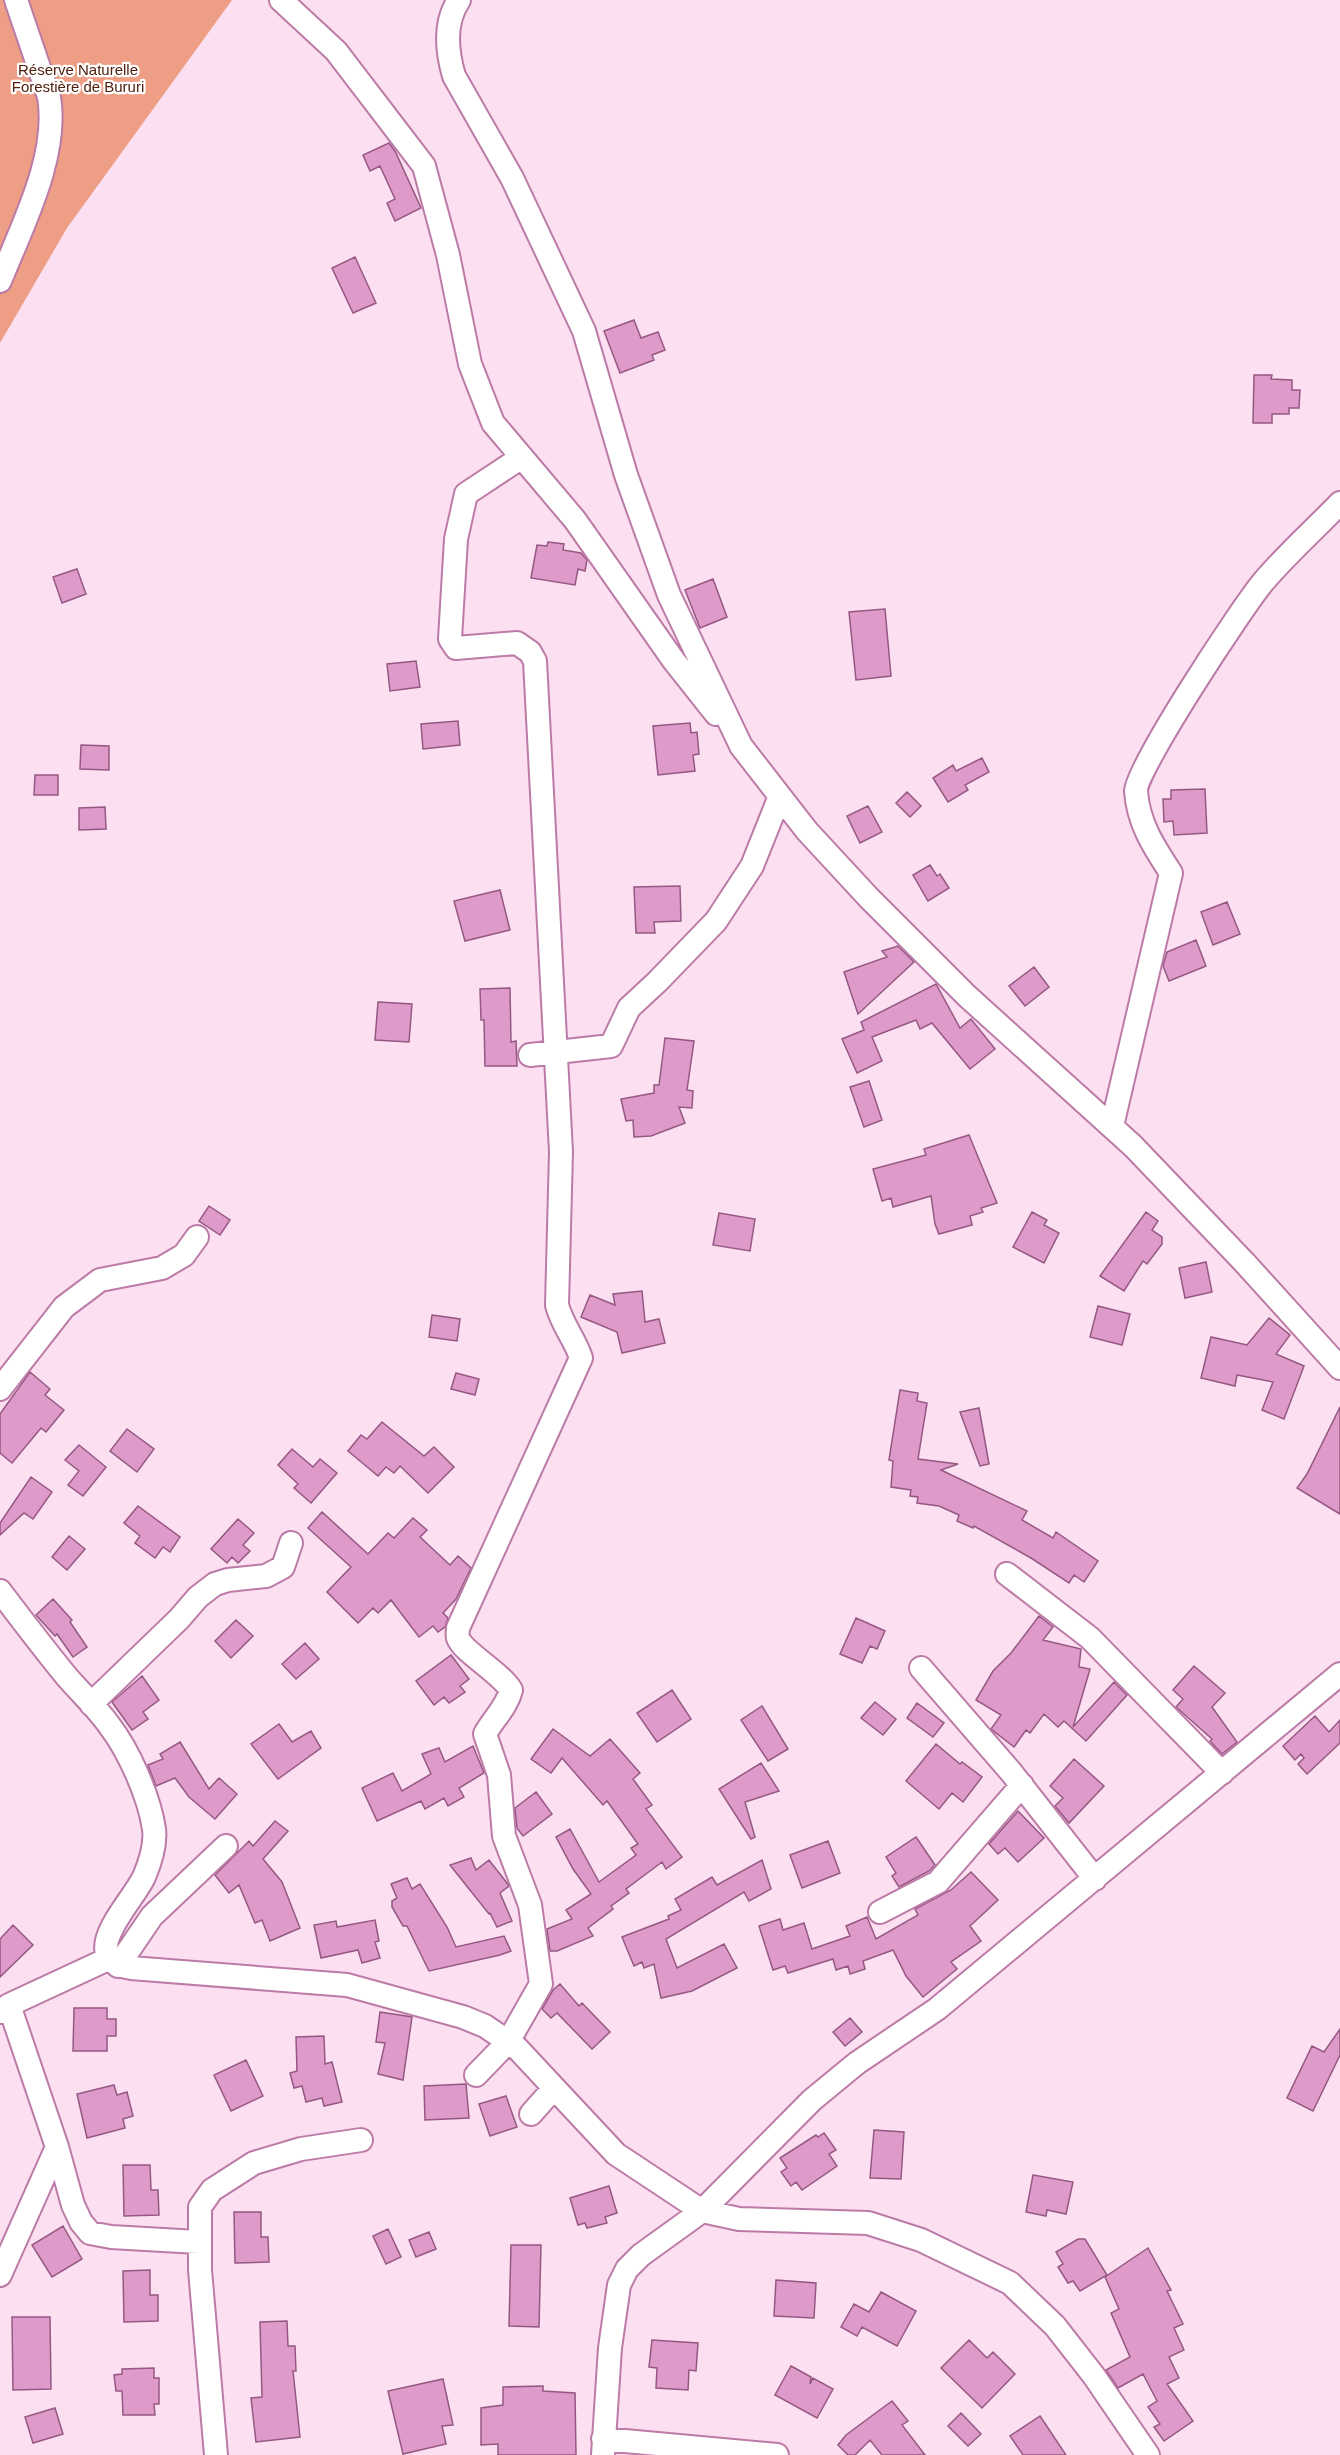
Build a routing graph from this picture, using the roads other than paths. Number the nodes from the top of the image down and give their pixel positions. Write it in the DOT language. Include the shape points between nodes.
graph roads {
  1 [pos="16,0"];
  2 [pos="282,0"];
  3 [pos="459,0"];
  4 [pos="0,281"];
  5 [pos="522,457"];
  6 [pos="1340,503"];
  7 [pos="741,746"];
  8 [pos="780,796"];
  9 [pos="556,1052"];
  10 [pos="530,1055"];
  11 [pos="1112,1126"];
  12 [pos="197,1238"];
  13 [pos="1340,1368"];
  14 [pos="0,1389"];
  15 [pos="291,1543"];
  16 [pos="1007,1574"];
  17 [pos="0,1591"];
  18 [pos="921,1668"];
  19 [pos="1340,1674"];
  20 [pos="91,1704"];
  21 [pos="1222,1773"];
  22 [pos="1022,1785"];
  23 [pos="226,1846"];
  24 [pos="1095,1879"];
  25 [pos="879,1912"];
  26 [pos="113,1963"];
  27 [pos="4,2008"];
  28 [pos="508,2042"];
  29 [pos="476,2075"];
  30 [pos="554,2088"];
  31 [pos="531,2114"];
  32 [pos="361,2140"];
  33 [pos="57,2147"];
  34 [pos="702,2211"];
  35 [pos="198,2242"];
  36 [pos="0,2275"];
  37 [pos="603,2447"];
  38 [pos="216,2455"];
  39 [pos="777,2455"];
  40 [pos="1148,2455"];
  1 -- 4 [label="street" via="52,111 49,144 36,189"];
  2 -- 5 [label="street" via="336,51 424,166 448,255 470,364 493,423"];
  3 -- 7 [label="street" via="453,9 448,36 454,76 512,178 584,331 626,475 669,595"];
  5 -- 7 [label="street" via="575,520 674,661"];
  5 -- 9 [label="street" via="466,494 456,539 450,639 456,648 517,643 535,661"];
  6 -- 11 [label="street" via="1263,582 1194,685 1136,788 1145,833 1171,873"];
  7 -- 8 [label="street"];
  8 -- 9 [label="street" via="752,867 716,921 629,1008 611,1046"];
  8 -- 11 [label="street" via="869,898 968,996"];
  9 -- 10 [label="street"];
  9 -- 28 [label="street" via="561,1152 557,1305 581,1358 458,1628 463,1646 505,1680 511,1690 508,1703 484,1734 499,1775 504,1836 530,1905 541,1984"];
  11 -- 13 [label="street"];
  12 -- 14 [label="street" via="184,1255 162,1268 100,1280 64,1307"];
  15 -- 20 [label="street" via="283,1567 266,1576 215,1584 198,1597"];
  16 -- 21 [label="street" via="1090,1638"];
  17 -- 20 [label="street"];
  18 -- 22 [label="street"];
  19 -- 21 [label="street"];
  20 -- 26 [label="street" via="109,1725 132,1765 154,1830 153,1850 144,1877 108,1935 105,1950"];
  21 -- 24 [label="street"];
  22 -- 24 [label="street"];
  22 -- 25 [label="street" via="938,1882"];
  23 -- 26 [label="street" via="152,1916"];
  24 -- 34 [label="street" via="937,2009 857,2063 812,2100"];
  26 -- 27 [label="street"];
  26 -- 28 [label="street" via="347,1985 463,2017"];
  27 -- 33 [label="street"];
  28 -- 29 [label="street"];
  28 -- 30 [label="street"];
  30 -- 31 [label="street"];
  30 -- 34 [label="street" via="616,2154"];
  32 -- 35 [label="street" via="301,2149 254,2163 212,2190 200,2206"];
  33 -- 35 [label="street" via="73,2205 90,2233"];
  33 -- 36 [label="street"];
  34 -- 37 [label="street" via="641,2255 622,2275 610,2348"];
  34 -- 40 [label="street" via="739,2219 868,2223 921,2241 1010,2283 1055,2326"];
  35 -- 38 [label="street"];
  37 -- 39 [label="street"];
}
